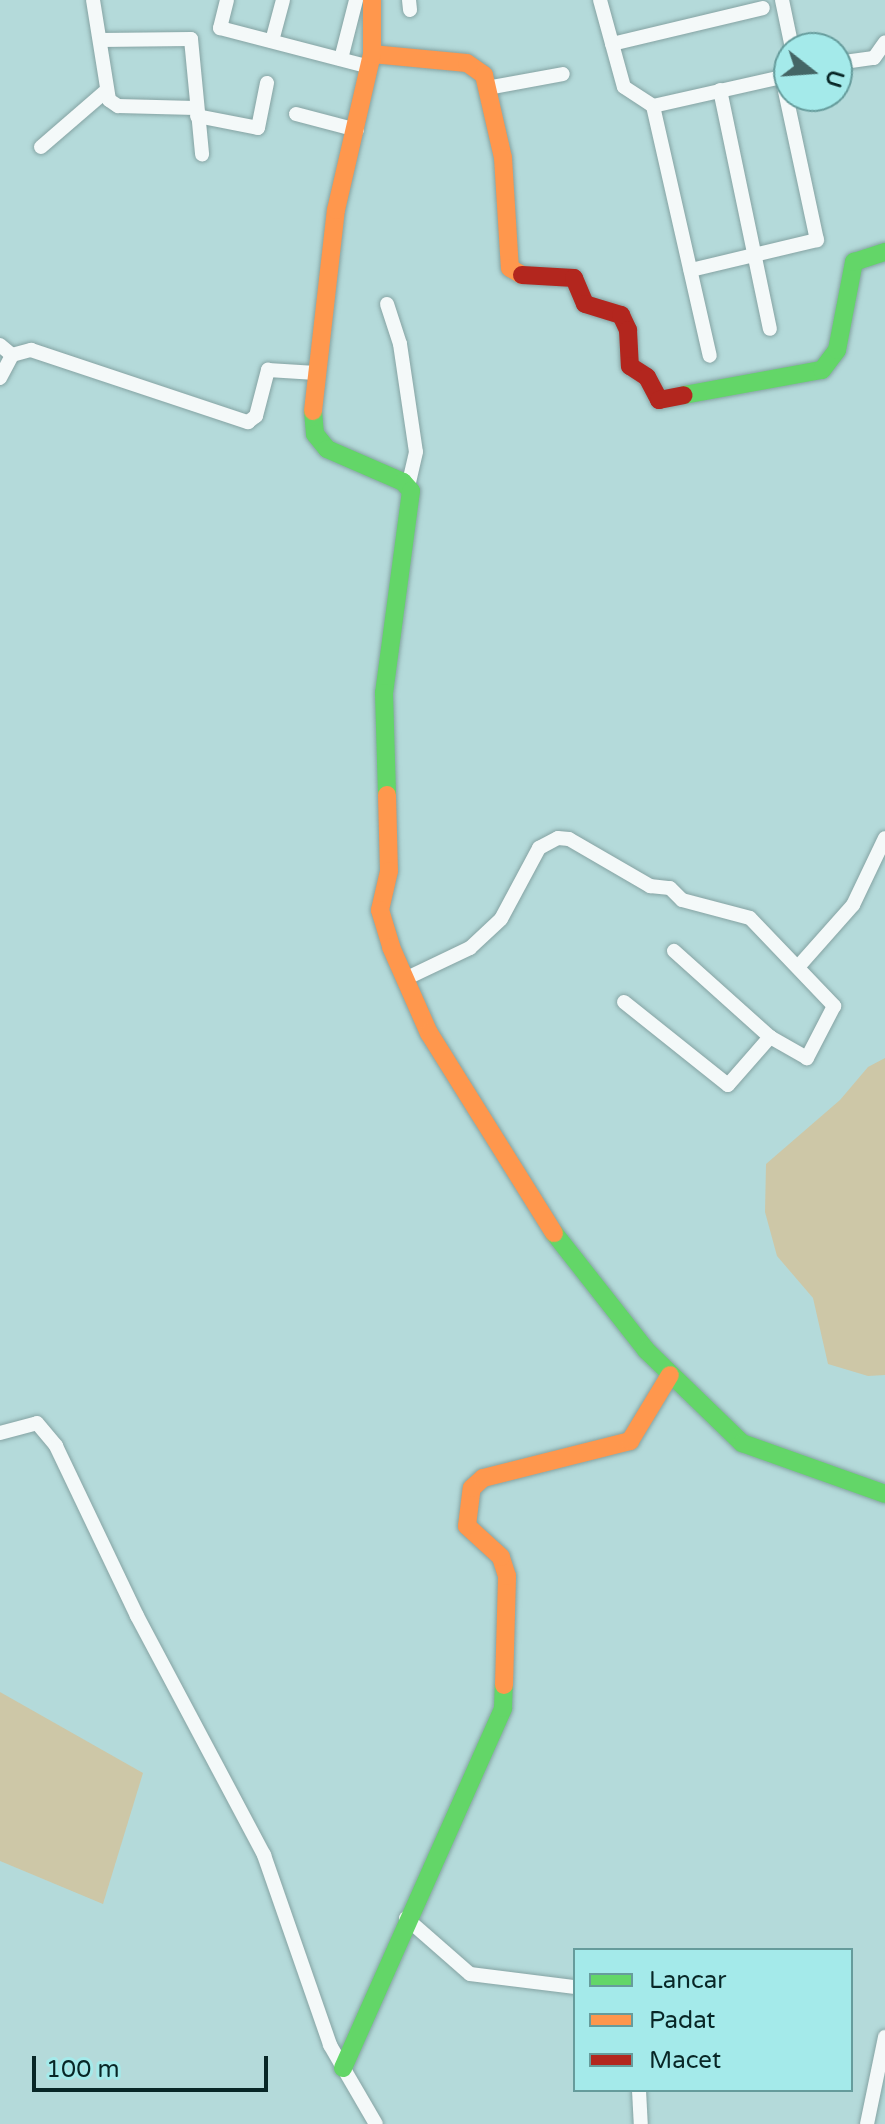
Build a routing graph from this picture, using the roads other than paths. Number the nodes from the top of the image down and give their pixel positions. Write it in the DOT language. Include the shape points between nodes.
graph roads {
  1 [pos="93,0"];
  2 [pos="227,0"];
  3 [pos="283,0"];
  4 [pos="356,0"];
  5 [pos="372,0"];
  6 [pos="600,0"];
  7 [pos="782,0"];
  8 [pos="763,8"];
  9 [pos="789,32"];
  10 [pos="100,40"];
  11 [pos="272,41"];
  12 [pos="885,42"];
  13 [pos="612,44"];
  14 [pos="341,59"];
  15 [pos="371,61"];
  16 [pos="853,61"];
  17 [pos="563,74"];
  18 [pos="267,83"];
  19 [pos="487,88"];
  20 [pos="107,90"];
  21 [pos="720,90"];
  22 [pos="653,106"];
  23 [pos="196,112"];
  24 [pos="296,114"];
  25 [pos="357,130"];
  26 [pos="41,147"];
  27 [pos="202,154"];
  28 [pos="885,252"];
  29 [pos="753,255"];
  30 [pos="691,270"];
  31 [pos="387,304"];
  32 [pos="770,329"];
  33 [pos="0,345"];
  34 [pos="12,355"];
  35 [pos="710,356"];
  36 [pos="316,373"];
  37 [pos="0,378"];
  38 [pos="408,487"];
  39 [pos="885,838"];
  40 [pos="674,951"];
  41 [pos="798,967"];
  42 [pos="407,978"];
  43 [pos="624,1002"];
  44 [pos="770,1037"];
  45 [pos="670,1375"];
  46 [pos="0,1433"];
  47 [pos="885,1494"];
  48 [pos="406,1918"];
  49 [pos="573,1987"];
  50 [pos="885,2037"];
  51 [pos="343,2068"];
  52 [pos="639,2092"];
  53 [pos="376,2124"];
  54 [pos="641,2124"];
  55 [pos="867,2124"];
  1 -- 10 [label="street"];
  2 -- 11 [label="street" via="220,28"];
  3 -- 11 [label="street"];
  4 -- 14 [label="street"];
  5 -- 15 [label="street"];
  6 -- 13 [label="street"];
  7 -- 9 [label="street"];
  8 -- 13 [label="street"];
  10 -- 20 [label="street"];
  10 -- 23 [label="street" via="191,39"];
  11 -- 14 [label="street"];
  12 -- 16 [label="street" via="874,58"];
  13 -- 22 [label="street" via="624,87"];
  14 -- 15 [label="street"];
  15 -- 19 [label="street" via="473,65"];
  15 -- 25 [label="street"];
  17 -- 19 [label="street"];
  18 -- 23 [label="street" via="258,128"];
  19 -- 28 [label="street" via="503,158 510,268 516,275 574,278 585,304 621,315 628,330 630,366 647,377 659,400 822,370 837,350 854,262"];
  20 -- 23 [label="street" via="118,106"];
  20 -- 26 [label="street"];
  21 -- 22 [label="street"];
  21 -- 29 [label="street"];
  21 -- 29 [label="street" via="782,77 817,240"];
  22 -- 30 [label="street"];
  23 -- 27 [label="street"];
  24 -- 25 [label="street"];
  25 -- 36 [label="street" via="336,210"];
  29 -- 30 [label="street"];
  29 -- 32 [label="street"];
  30 -- 35 [label="street"];
  31 -- 38 [label="street" via="400,344 416,452"];
  33 -- 34 [label="street"];
  34 -- 36 [label="street" via="42,352 248,422 256,416 268,370"];
  34 -- 37 [label="street"];
  36 -- 38 [label="street" via="313,425 319,442"];
  38 -- 42 [label="street" via="412,499 405,561 384,693 389,871 380,910"];
  39 -- 41 [label="street" via="853,905"];
  40 -- 44 [label="street"];
  41 -- 42 [label="street" via="750,918 682,900 670,888 650,886 578,843 558,838 539,848 494,926 470,948"];
  41 -- 44 [label="street" via="834,1006 807,1058"];
  42 -- 45 [label="street" via="429,1033 534,1208"];
  43 -- 44 [label="street" via="728,1085"];
  45 -- 47 [label="street" via="742,1443"];
  45 -- 48 [label="street" via="630,1441 483,1478 472,1488 467,1526 501,1557 507,1576 505,1696 474,1780"];
  46 -- 51 [label="street" via="37,1423 56,1446 137,1616 264,1855"];
  48 -- 49 [label="street" via="470,1974"];
  48 -- 51 [label="street"];
  50 -- 55 [label="street"];
  51 -- 53 [label="street"];
  52 -- 54 [label="street"];
}
